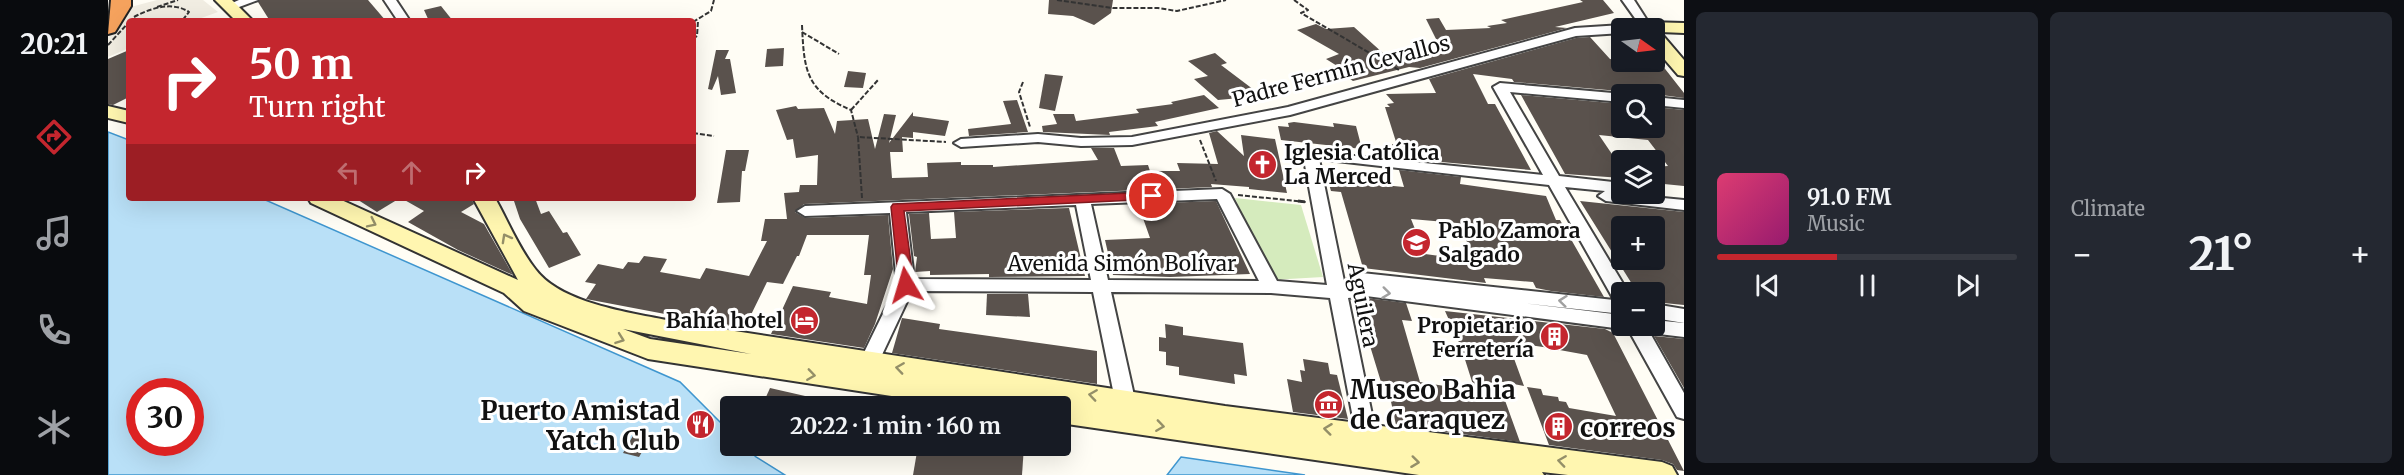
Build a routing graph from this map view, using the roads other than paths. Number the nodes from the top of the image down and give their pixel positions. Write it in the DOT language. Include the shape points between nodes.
graph roads {
  1 [pos="121,0"];
  2 [pos="252,0"];
  3 [pos="390,0"];
  4 [pos="1628,0"];
  5 [pos="227,3"];
  6 [pos="242,18"];
  7 [pos="402,18"];
  8 [pos="1642,18"];
  9 [pos="1684,28"];
  10 [pos="116,29"];
  11 [pos="1665,29"];
  12 [pos="1611,30"];
  13 [pos="1665,32"];
  14 [pos="1684,34"];
  15 [pos="1665,47"];
  16 [pos="1684,71"];
  17 [pos="1611,97"];
  18 [pos="1665,102"];
  19 [pos="1684,104"];
  20 [pos="108,112"];
  21 [pos="126,116"];
  22 [pos="961,143"];
  23 [pos="1557,186"];
  24 [pos="1611,188"];
  25 [pos="1665,193"];
  26 [pos="1684,195"];
  27 [pos="1082,198"];
  28 [pos="326,201"];
  29 [pos="484,201"];
  30 [pos="1684,204"];
  31 [pos="897,207"];
  32 [pos="805,211"];
  33 [pos="520,282"];
  34 [pos="1613,282"];
  35 [pos="906,285"];
  36 [pos="1099,285"];
  37 [pos="1271,287"];
  38 [pos="1337,292"];
  39 [pos="1611,306"];
  40 [pos="1665,313"];
  41 [pos="1684,316"];
  42 [pos="1611,321"];
  43 [pos="1665,328"];
  44 [pos="1684,330"];
  45 [pos="1642,336"];
  46 [pos="864,373"];
  47 [pos="977,396"];
  48 [pos="1125,400"];
  49 [pos="1684,411"];
  50 [pos="1071,413"];
  51 [pos="1368,445"];
  52 [pos="1529,475"];
  53 [pos="1662,475"];
  1 -- 10 [label="highway"];
  2 -- 5 [label="street"];
  3 -- 7 [label="street"];
  4 -- 8 [label="street"];
  5 -- 6 [label="main road"];
  9 -- 11 [label="main road"];
  12 -- 22 [label="street, Padre Fermín Cevallos" via="1575,32 1290,111 1132,141 1038,138"];
  13 -- 14 [label="main road"];
  15 -- 16 [label="main road"];
  17 -- 23 [label="street" via="1500,87"];
  18 -- 19 [label="street"];
  20 -- 21 [label="main road"];
  23 -- 24 [label="street"];
  23 -- 30 [label="street"];
  23 -- 34 [label="street"];
  23 -- 38 [label="street, Aguilera" via="1310,158"];
  25 -- 26 [label="street"];
  27 -- 31 [label="street"];
  27 -- 36 [label="street"];
  27 -- 37 [label="street" via="1222,194"];
  28 -- 33 [label="main road, one-way"];
  33 -- 29 [label="main road, one-way"];
  31 -- 32 [label="street"];
  31 -- 35 [label="street"];
  33 -- 46 [label="main road" via="602,315"];
  35 -- 36 [label="street, Avenida Simón Bolívar"];
  35 -- 46 [label="street"];
  36 -- 37 [label="street, Avenida Simón Bolívar"];
  36 -- 48 [label="street"];
  37 -- 38 [label="street, Avenida Simón Bolívar"];
  39 -- 38 [label="street, Avenida Simón Bolívar, one-way" via="1362,279"];
  38 -- 42 [label="street, Avenida Simón Bolívar, one-way" via="1366,290"];
  38 -- 51 [label="street, Aguilera"];
  40 -- 41 [label="street"];
  43 -- 44 [label="street"];
  45 -- 49 [label="street"];
  46 -- 47 [label="main road"];
  48 -- 46 [label="main road, one-way"];
  51 -- 48 [label="main road, one-way"];
  50 -- 51 [label="main road, one-way"];
  51 -- 52 [label="main road, one-way"];
  53 -- 51 [label="main road, one-way"];
}
